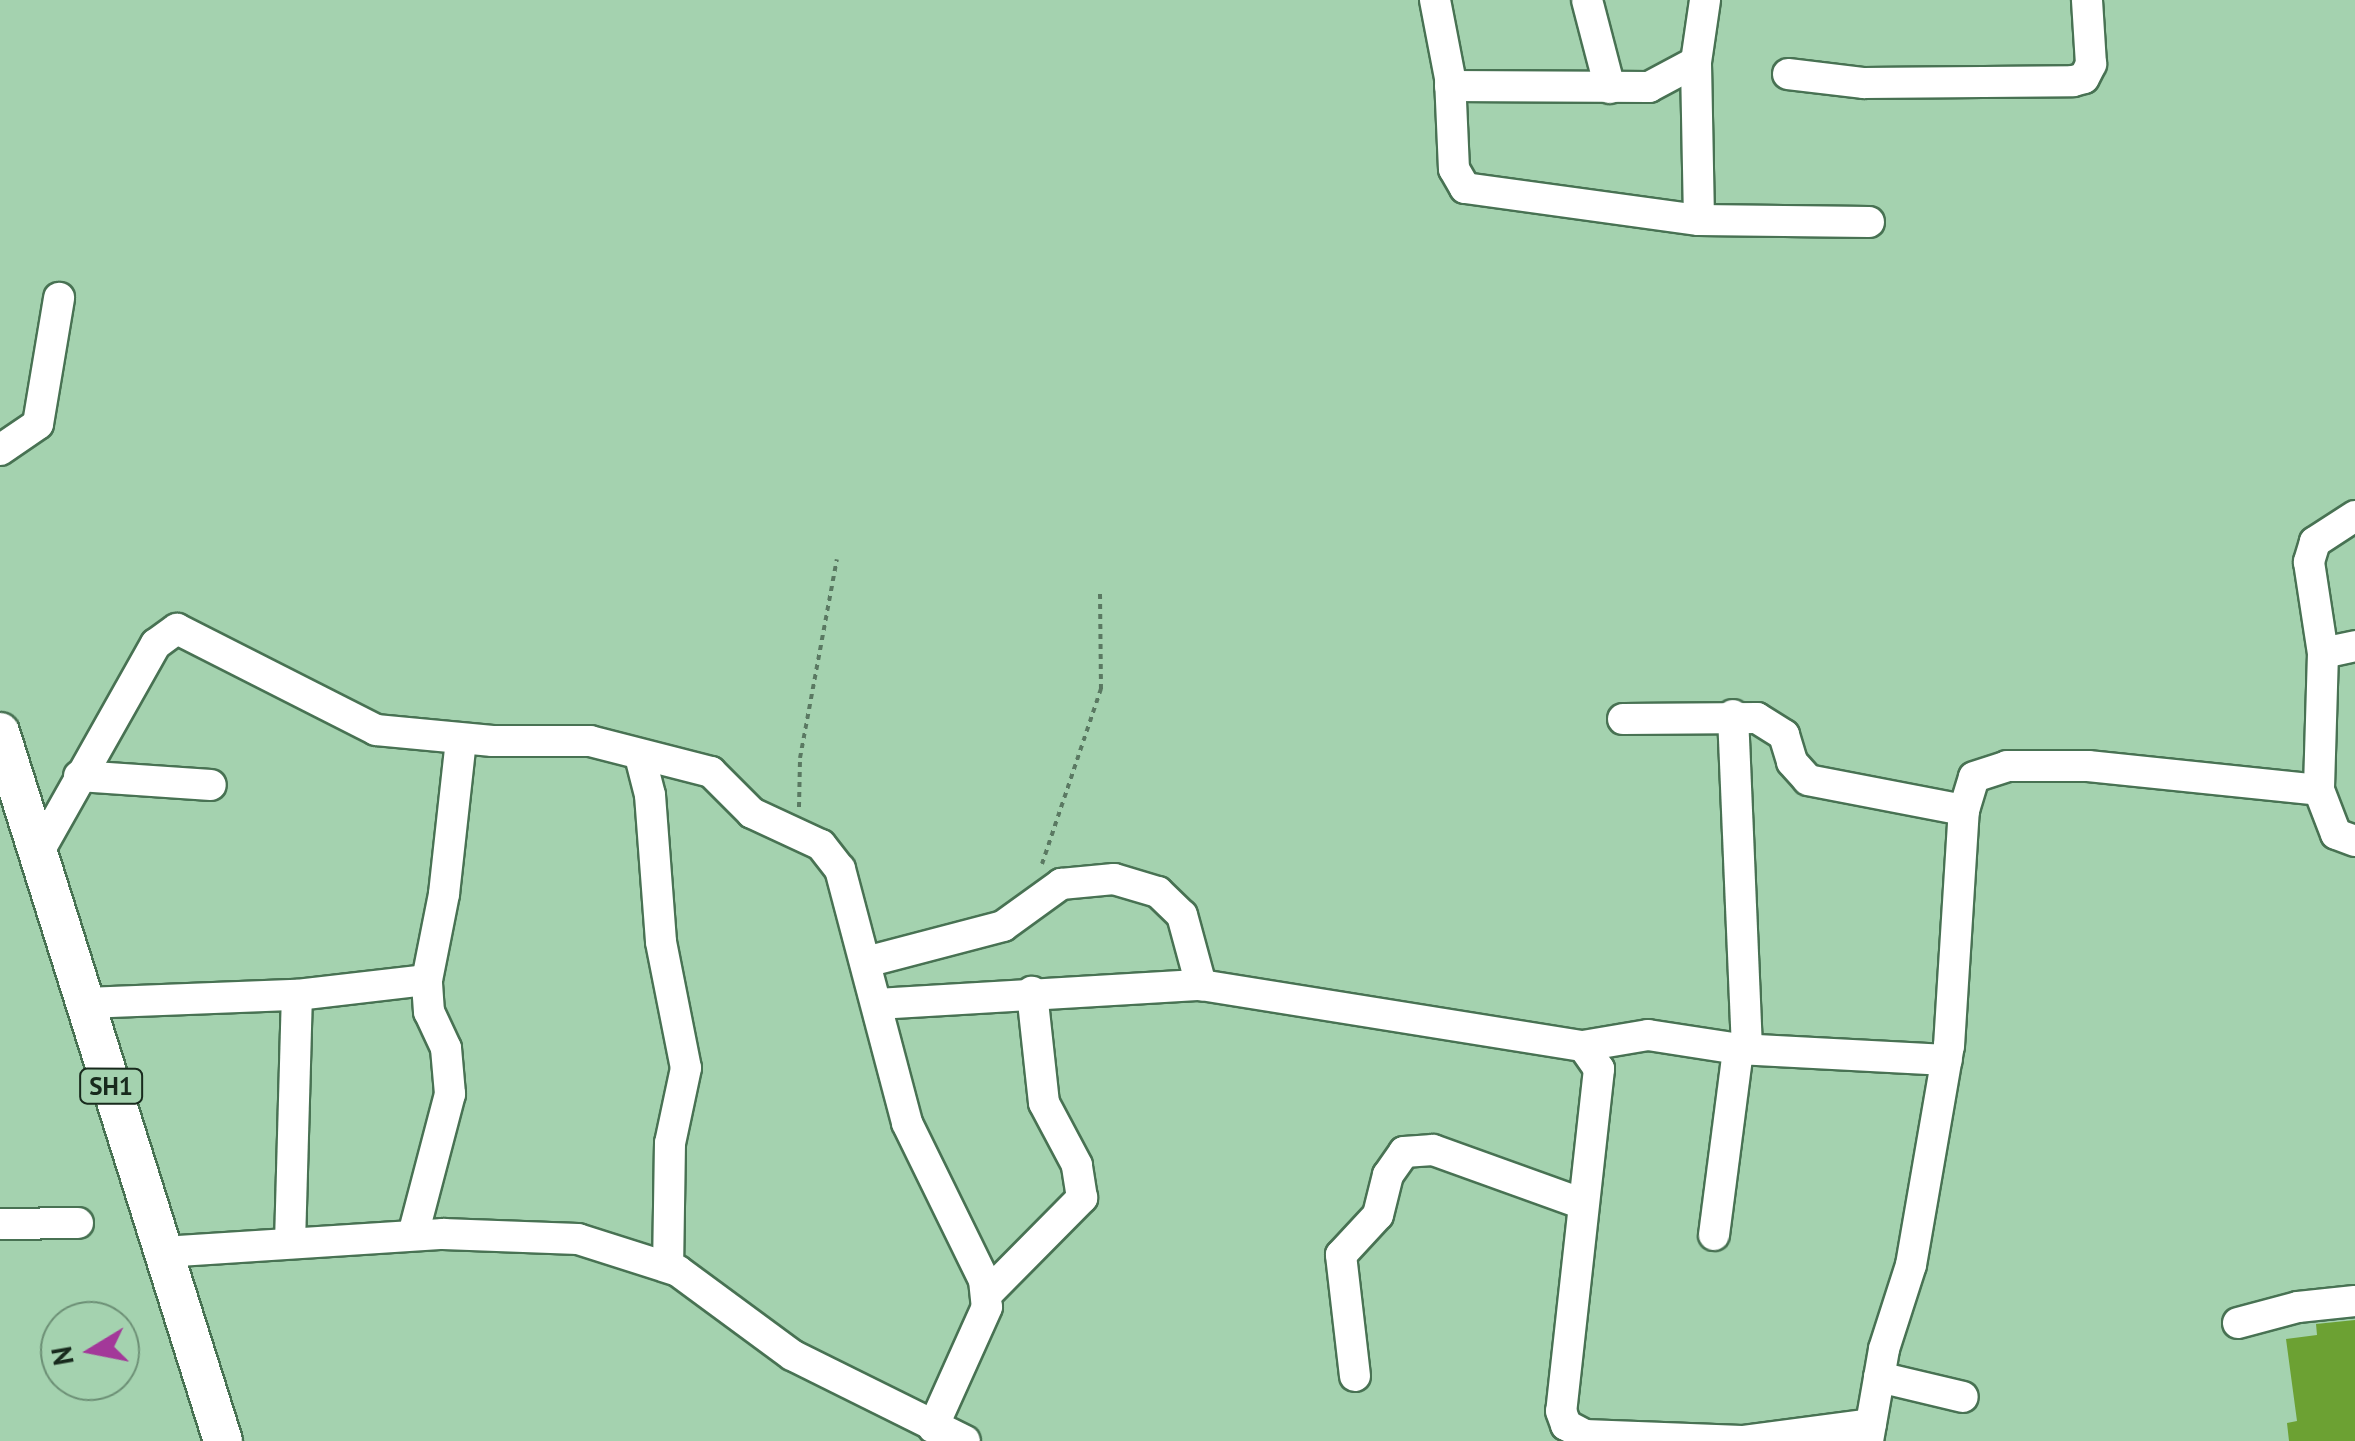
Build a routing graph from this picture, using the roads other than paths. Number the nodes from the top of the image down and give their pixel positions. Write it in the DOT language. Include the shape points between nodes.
graph roads {
  1 [pos="1435,0"];
  2 [pos="1588,0"];
  3 [pos="1706,0"];
  4 [pos="2087,0"];
  5 [pos="1696,62"];
  6 [pos="1788,74"];
  7 [pos="1450,86"];
  8 [pos="1610,88"];
  9 [pos="1700,220"];
  10 [pos="1868,222"];
  11 [pos="59,298"];
  12 [pos="0,450"];
  13 [pos="2355,516"];
  14 [pos="2355,646"];
  15 [pos="2323,653"];
  16 [pos="1733,716"];
  17 [pos="1623,720"];
  18 [pos="0,732"];
  19 [pos="461,738"];
  20 [pos="640,756"];
  21 [pos="78,776"];
  22 [pos="211,785"];
  23 [pos="2320,790"];
  24 [pos="1964,810"];
  25 [pos="2355,841"];
  26 [pos="38,853"];
  27 [pos="866,962"];
  28 [pos="427,980"];
  29 [pos="1201,985"];
  30 [pos="1032,992"];
  31 [pos="297,994"];
  32 [pos="85,1003"];
  33 [pos="876,1004"];
  34 [pos="1584,1046"];
  35 [pos="1743,1050"];
  36 [pos="1947,1060"];
  37 [pos="1582,1204"];
  38 [pos="78,1223"];
  39 [pos="0,1224"];
  40 [pos="413,1236"];
  41 [pos="1714,1236"];
  42 [pos="290,1243"];
  43 [pos="163,1252"];
  44 [pos="668,1267"];
  45 [pos="988,1292"];
  46 [pos="2355,1301"];
  47 [pos="2238,1323"];
  48 [pos="1355,1376"];
  49 [pos="1879,1377"];
  50 [pos="1962,1397"];
  51 [pos="933,1427"];
  52 [pos="1869,1433"];
  53 [pos="223,1441"];
  54 [pos="964,1441"];
  1 -- 7 [label="street"];
  2 -- 8 [label="street"];
  3 -- 5 [label="street"];
  4 -- 6 [label="street" via="2093,34 2084,78 1864,84"];
  5 -- 8 [label="street" via="1649,87"];
  5 -- 9 [label="street"];
  7 -- 8 [label="street"];
  7 -- 9 [label="street" via="1454,170 1465,188"];
  9 -- 10 [label="street"];
  11 -- 12 [label="street" via="38,424"];
  13 -- 15 [label="street" via="2322,535 2310,552"];
  14 -- 15 [label="street"];
  15 -- 23 [label="street"];
  16 -- 17 [label="street"];
  16 -- 24 [label="street" via="1774,724 1808,780"];
  16 -- 35 [label="street"];
  18 -- 26 [label="main road, SH1"];
  19 -- 20 [label="street" via="564,738"];
  19 -- 21 [label="street" via="352,723 178,629 156,644"];
  19 -- 28 [label="street"];
  20 -- 27 [label="street" via="700,766 752,813 806,836 840,869"];
  20 -- 44 [label="street" via="650,795 661,942 686,1068 668,1159"];
  21 -- 22 [label="street"];
  21 -- 26 [label="street"];
  23 -- 24 [label="street" via="2088,766 2007,766 1974,777"];
  23 -- 25 [label="street" via="2336,834"];
  24 -- 36 [label="street"];
  26 -- 32 [label="main road, SH1"];
  27 -- 29 [label="street" via="1003,926 1061,884 1140,882 1182,915"];
  27 -- 33 [label="street"];
  28 -- 31 [label="street"];
  28 -- 40 [label="street" via="430,1012 446,1048 450,1094"];
  29 -- 30 [label="street"];
  29 -- 34 [label="street"];
  30 -- 33 [label="street"];
  30 -- 45 [label="street" via="1044,1103 1077,1165 1082,1198"];
  31 -- 32 [label="street"];
  31 -- 42 [label="street"];
  32 -- 43 [label="main road, SH1"];
  33 -- 45 [label="street" via="906,1123"];
  34 -- 35 [label="street" via="1648,1035"];
  34 -- 37 [label="street" via="1599,1069"];
  35 -- 36 [label="street"];
  35 -- 41 [label="street"];
  36 -- 49 [label="street" via="1911,1265"];
  37 -- 48 [label="street" via="1433,1150 1404,1152 1388,1175 1378,1216 1342,1256"];
  37 -- 52 [label="street" via="1561,1411 1574,1433 1742,1441"];
  38 -- 39 [label="street"];
  40 -- 42 [label="street"];
  40 -- 44 [label="street" via="556,1235"];
  42 -- 43 [label="street"];
  43 -- 53 [label="main road, SH1"];
  44 -- 51 [label="street" via="776,1346"];
  45 -- 51 [label="street"];
  46 -- 47 [label="street"];
  49 -- 50 [label="street"];
  49 -- 52 [label="street"];
  51 -- 54 [label="street"];
}
